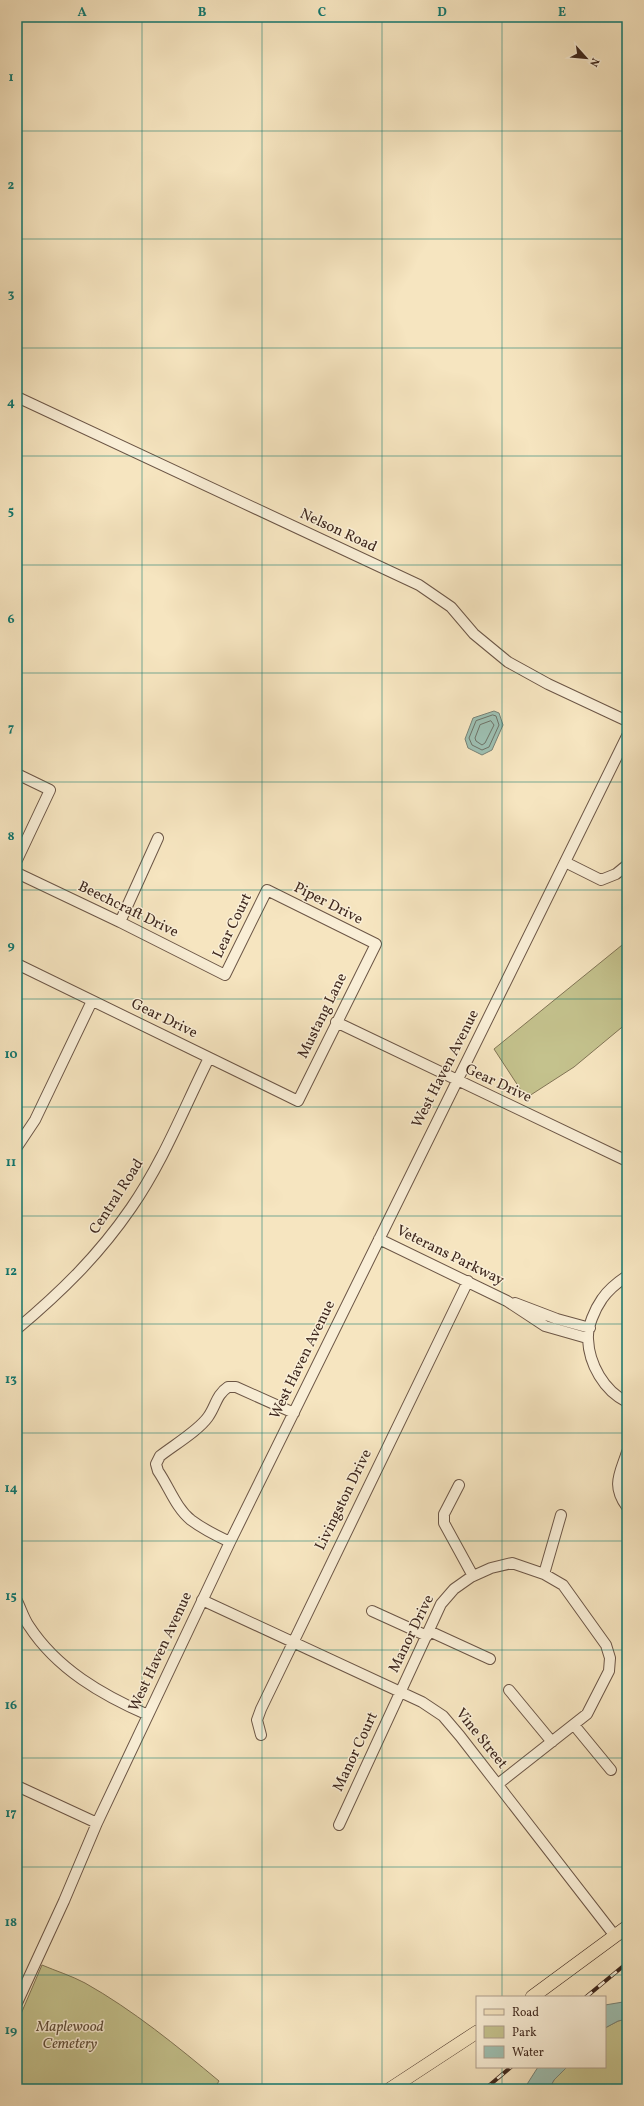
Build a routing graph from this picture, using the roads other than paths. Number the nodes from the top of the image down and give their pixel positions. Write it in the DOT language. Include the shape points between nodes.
graph roads {
  1 [pos="17,397"];
  2 [pos="627,721"];
  3 [pos="627,736"];
  4 [pos="17,774"];
  5 [pos="158,838"];
  6 [pos="17,860"];
  7 [pos="565,862"];
  8 [pos="627,865"];
  9 [pos="17,873"];
  10 [pos="267,890"];
  11 [pos="120,922"];
  12 [pos="376,944"];
  13 [pos="17,964"];
  14 [pos="225,975"];
  15 [pos="92,1001"];
  16 [pos="336,1022"];
  17 [pos="209,1058"];
  18 [pos="458,1081"];
  19 [pos="298,1101"];
  20 [pos="17,1147"];
  21 [pos="627,1161"];
  22 [pos="379,1239"];
  23 [pos="627,1276"];
  24 [pos="468,1281"];
  25 [pos="17,1329"];
  26 [pos="589,1333"];
  27 [pos="627,1402"];
  28 [pos="294,1413"];
  29 [pos="627,1452"];
  30 [pos="459,1485"];
  31 [pos="627,1507"];
  32 [pos="561,1515"];
  33 [pos="230,1542"];
  34 [pos="544,1574"];
  35 [pos="473,1576"];
  36 [pos="202,1600"];
  37 [pos="17,1601"];
  38 [pos="372,1611"];
  39 [pos="428,1634"];
  40 [pos="292,1643"];
  41 [pos="490,1660"];
  42 [pos="509,1690"];
  43 [pos="400,1693"];
  44 [pos="148,1716"];
  45 [pos="574,1725"];
  46 [pos="261,1735"];
  47 [pos="552,1742"];
  48 [pos="611,1770"];
  49 [pos="498,1784"];
  50 [pos="17,1786"];
  51 [pos="97,1823"];
  52 [pos="339,1825"];
  53 [pos="627,1927"];
  54 [pos="615,1936"];
  55 [pos="533,1996"];
  56 [pos="17,2003"];
  57 [pos="476,2033"];
  58 [pos="390,2089"];
  1 -- 2 [label="street, Nelson Road" via="419,585 451,607 474,634 508,662"];
  3 -- 7 [label="street, West Haven Avenue"];
  4 -- 6 [label="street" via="50,790"];
  5 -- 11 [label="street"];
  7 -- 8 [label="street" via="601,880 616,874"];
  7 -- 18 [label="street, West Haven Avenue"];
  9 -- 11 [label="street, Beechcraft Drive"];
  10 -- 12 [label="street, Piper Drive"];
  10 -- 14 [label="street, Lear Court"];
  11 -- 14 [label="street, Beechcraft Drive"];
  12 -- 16 [label="street, Mustang Lane"];
  13 -- 15 [label="street, Gear Drive"];
  15 -- 17 [label="street, Gear Drive"];
  15 -- 20 [label="street" via="35,1120"];
  16 -- 18 [label="street, Gear Drive"];
  16 -- 19 [label="street, Mustang Lane"];
  17 -- 19 [label="street, Gear Drive"];
  17 -- 25 [label="street, Central Road" via="150,1176 115,1231 64,1289"];
  18 -- 21 [label="street, Gear Drive"];
  18 -- 22 [label="street, West Haven Avenue"];
  22 -- 24 [label="street, Veterans Parkway"];
  22 -- 28 [label="street, West Haven Avenue"];
  23 -- 26 [label="street" via="602,1298 593,1315"];
  24 -- 26 [label="street, Veterans Parkway" via="507,1301 565,1321"];
  24 -- 40 [label="street, Livingston Drive"];
  26 -- 27 [label="street" via="596,1370 605,1385"];
  28 -- 33 [label="street, West Haven Avenue"];
  28 -- 33 [label="street" via="236,1387 228,1387 218,1396 208,1417 160,1456 156,1464 181,1509 191,1520"];
  29 -- 31 [label="street" via="617,1483"];
  30 -- 35 [label="street" via="444,1514 444,1523"];
  32 -- 34 [label="street"];
  33 -- 36 [label="street, West Haven Avenue"];
  34 -- 35 [label="street, Manor Drive" via="512,1563"];
  34 -- 45 [label="street, Manor Drive" via="563,1585 606,1645 610,1658 609,1672 593,1704 587,1714"];
  35 -- 39 [label="street, Manor Drive" via="454,1588 441,1604"];
  36 -- 40 [label="street, Vine Street"];
  36 -- 44 [label="street, West Haven Avenue"];
  37 -- 44 [label="street" via="29,1626 65,1667 98,1691"];
  38 -- 39 [label="street"];
  39 -- 41 [label="street"];
  39 -- 43 [label="street, Manor Drive"];
  40 -- 43 [label="street, Vine Street"];
  40 -- 46 [label="street, Livingston Drive" via="259,1714 257,1720"];
  42 -- 47 [label="street"];
  43 -- 49 [label="street, Vine Street" via="422,1702 443,1716"];
  43 -- 52 [label="street, Manor Court"];
  44 -- 51 [label="street, West Haven Avenue"];
  45 -- 47 [label="street, Manor Drive"];
  45 -- 48 [label="street"];
  47 -- 49 [label="street, Manor Drive"];
  49 -- 54 [label="street, Vine Street"];
  50 -- 51 [label="street"];
  51 -- 56 [label="street, West Haven Avenue"];
  53 -- 54 [label="main road"];
  54 -- 55 [label="main road"];
  57 -- 58 [label="main road"];
}
